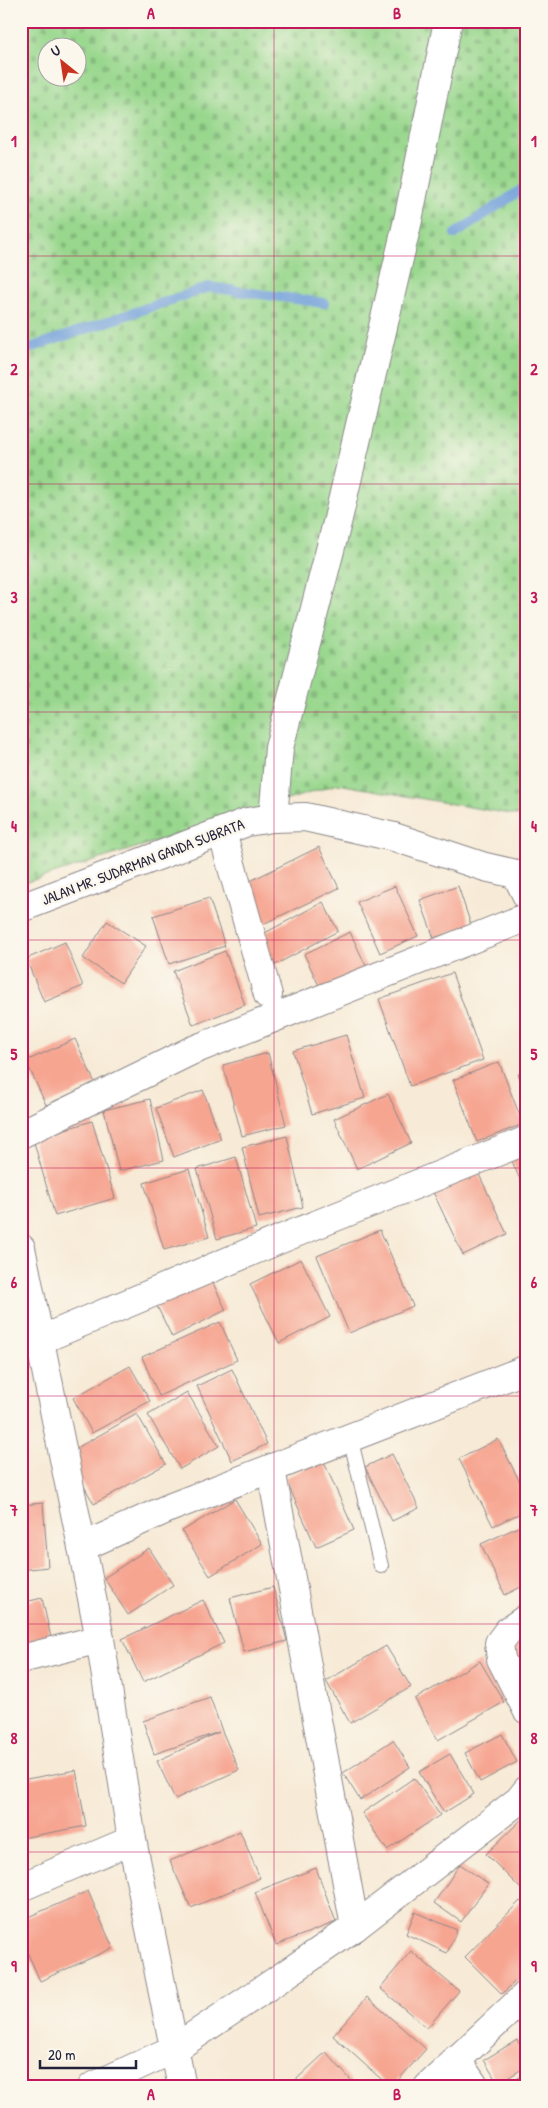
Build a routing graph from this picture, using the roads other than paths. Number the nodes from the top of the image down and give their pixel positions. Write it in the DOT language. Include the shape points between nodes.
graph roads {
  1 [pos="448,21"];
  2 [pos="273,818"];
  3 [pos="222,832"];
  4 [pos="523,881"];
  5 [pos="21,908"];
  6 [pos="527,917"];
  7 [pos="268,995"];
  8 [pos="21,1134"];
  9 [pos="527,1140"];
  10 [pos="21,1248"];
  11 [pos="40,1340"];
  12 [pos="527,1369"];
  13 [pos="350,1437"];
  14 [pos="271,1469"];
  15 [pos="82,1547"];
  16 [pos="381,1566"];
  17 [pos="527,1618"];
  18 [pos="100,1639"];
  19 [pos="21,1659"];
  20 [pos="527,1710"];
  21 [pos="524,1799"];
  22 [pos="132,1840"];
  23 [pos="21,1887"];
  24 [pos="355,1927"];
  25 [pos="527,1994"];
  26 [pos="174,2049"];
  27 [pos="456,2059"];
  28 [pos="92,2087"];
  29 [pos="182,2087"];
  30 [pos="428,2087"];
  31 [pos="475,2087"];
  1 -- 2 [label="street" via="408,220 338,519 279,748"];
  2 -- 3 [label="street, JALAN MR. SUDARMAN GANDA SUBRATA" via="247,822"];
  2 -- 4 [label="street, JALAN MR. SUDARMAN GANDA SUBRATA" via="305,817 394,836"];
  3 -- 5 [label="street, JALAN MR. SUDARMAN GANDA SUBRATA"];
  3 -- 7 [label="street"];
  6 -- 8 [label="street" via="191,1051"];
  9 -- 11 [label="street"];
  10 -- 11 [label="street"];
  11 -- 15 [label="street"];
  12 -- 13 [label="street"];
  13 -- 14 [label="street"];
  13 -- 16 [label="lane"];
  14 -- 15 [label="street" via="169,1508"];
  14 -- 24 [label="street"];
  15 -- 18 [label="street"];
  17 -- 20 [label="street" via="508,1631 499,1643 501,1659"];
  18 -- 19 [label="street"];
  18 -- 22 [label="street"];
  21 -- 24 [label="street"];
  22 -- 23 [label="street"];
  22 -- 26 [label="street"];
  24 -- 26 [label="street"];
  25 -- 27 [label="street"];
  26 -- 28 [label="street"];
  26 -- 29 [label="street"];
  27 -- 30 [label="street"];
  27 -- 31 [label="street"];
}
